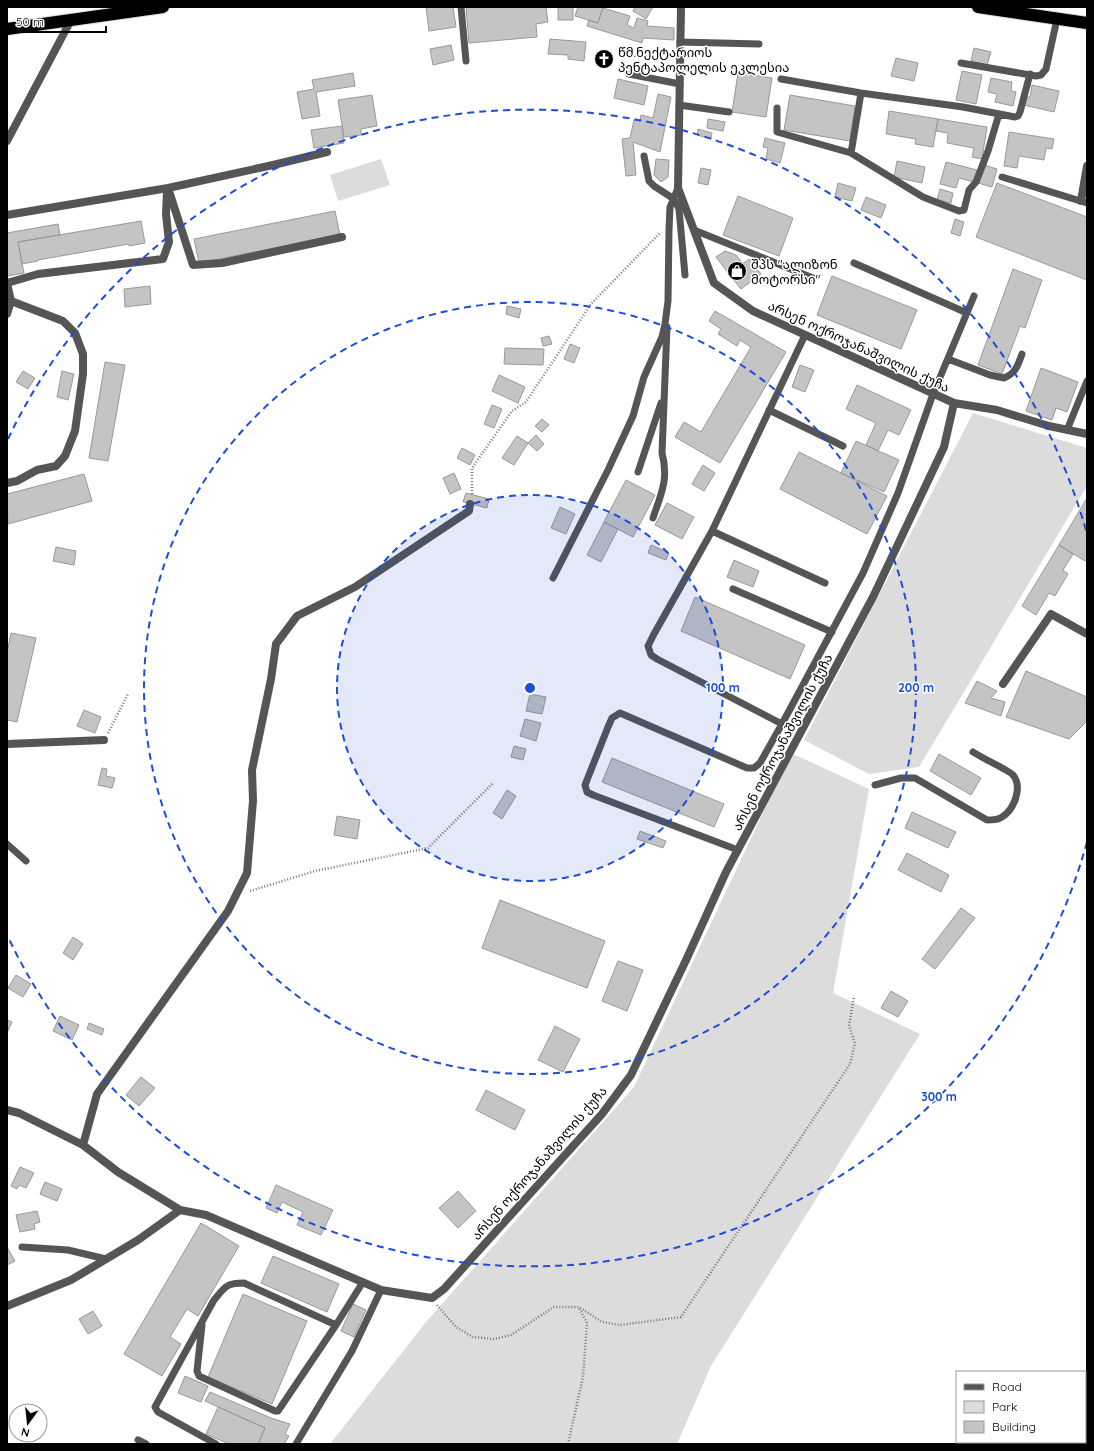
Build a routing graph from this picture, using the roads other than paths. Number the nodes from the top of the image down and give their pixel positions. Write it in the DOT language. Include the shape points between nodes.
graph roads {
  1 [pos="163,7"];
  2 [pos="461,7"];
  3 [pos="681,7"];
  4 [pos="978,7"];
  5 [pos="1001,9"];
  6 [pos="1057,19"];
  7 [pos="71,20"];
  8 [pos="1087,23"];
  9 [pos="7,29"];
  10 [pos="680,42"];
  11 [pos="759,44"];
  12 [pos="466,61"];
  13 [pos="961,63"];
  14 [pos="629,74"];
  15 [pos="1030,74"];
  16 [pos="781,79"];
  17 [pos="680,84"];
  18 [pos="861,93"];
  19 [pos="679,105"];
  20 [pos="778,108"];
  21 [pos="728,112"];
  22 [pos="999,114"];
  23 [pos="7,141"];
  24 [pos="328,152"];
  25 [pos="851,153"];
  26 [pos="644,156"];
  27 [pos="1087,166"];
  28 [pos="1002,177"];
  29 [pos="168,188"];
  30 [pos="678,188"];
  31 [pos="674,199"];
  32 [pos="1084,202"];
  33 [pos="7,215"];
  34 [pos="694,230"];
  35 [pos="342,237"];
  36 [pos="854,263"];
  37 [pos="685,275"];
  38 [pos="813,278"];
  39 [pos="7,283"];
  40 [pos="974,296"];
  41 [pos="11,301"];
  42 [pos="668,301"];
  43 [pos="967,313"];
  44 [pos="7,314"];
  45 [pos="805,335"];
  46 [pos="1022,354"];
  47 [pos="948,358"];
  48 [pos="1087,381"];
  49 [pos="933,394"];
  50 [pos="664,395"];
  51 [pos="954,403"];
  52 [pos="769,410"];
  53 [pos="1067,430"];
  54 [pos="1087,434"];
  55 [pos="843,446"];
  56 [pos="638,472"];
  57 [pos="7,483"];
  58 [pos="470,504"];
  59 [pos="653,518"];
  60 [pos="712,531"];
  61 [pos="553,578"];
  62 [pos="825,583"];
  63 [pos="733,589"];
  64 [pos="832,632"];
  65 [pos="1087,634"];
  66 [pos="1003,684"];
  67 [pos="782,724"];
  68 [pos="104,740"];
  69 [pos="7,744"];
  70 [pos="972,752"];
  71 [pos="875,785"];
  72 [pos="7,844"];
  73 [pos="738,850"];
  74 [pos="26,861"];
  75 [pos="7,1110"];
  76 [pos="83,1145"];
  77 [pos="180,1210"];
  78 [pos="22,1247"];
  79 [pos="106,1259"];
  80 [pos="363,1282"];
  81 [pos="381,1290"];
  82 [pos="7,1306"];
  83 [pos="202,1322"];
  84 [pos="336,1326"];
  85 [pos="138,1440"];
  86 [pos="146,1444"];
  87 [pos="216,1444"];
  88 [pos="296,1444"];
  1 -- 7 [label="highway"];
  2 -- 12 [label="lane"];
  3 -- 10 [label="street, არსენ ოქროჯანაშვილის ქუჩა"];
  4 -- 5 [label="highway"];
  5 -- 6 [label="highway"];
  6 -- 8 [label="highway"];
  6 -- 15 [label="lane" via="1046,69 1041,75"];
  7 -- 9 [label="highway"];
  7 -- 23 [label="street"];
  10 -- 11 [label="lane"];
  10 -- 17 [label="street, არსენ ოქროჯანაშვილის ქუჩა"];
  13 -- 15 [label="lane"];
  14 -- 17 [label="lane"];
  15 -- 22 [label="lane" via="1018,116"];
  16 -- 18 [label="lane"];
  17 -- 19 [label="street, არსენ ოქროჯანაშვილის ქუჩა"];
  18 -- 22 [label="lane"];
  18 -- 25 [label="lane"];
  19 -- 21 [label="lane"];
  19 -- 30 [label="street, არსენ ოქროჯანაშვილის ქუჩა"];
  20 -- 25 [label="lane" via="777,132"];
  22 -- 25 [label="lane" via="988,151 962,211 923,196"];
  24 -- 29 [label="street"];
  26 -- 31 [label="lane" via="649,181"];
  27 -- 32 [label="street"];
  28 -- 32 [label="lane"];
  29 -- 33 [label="street"];
  29 -- 35 [label="street" via="193,265 222,263"];
  29 -- 39 [label="street" via="166,214 169,242 163,259 38,274"];
  30 -- 31 [label="lane"];
  30 -- 34 [label="street, არსენ ოქროჯანაშვილის ქუჩა"];
  31 -- 37 [label="lane" via="679,209"];
  31 -- 42 [label="lane" via="670,207"];
  34 -- 38 [label="lane"];
  34 -- 45 [label="street, არსენ ოქროჯანაშვილის ქუჩა" via="714,283 753,311"];
  36 -- 43 [label="lane"];
  39 -- 41 [label="street"];
  40 -- 43 [label="lane"];
  41 -- 44 [label="street"];
  41 -- 57 [label="street" via="63,321 75,333 83,354 83,374 75,431 65,456 56,466 37,470 17,481"];
  42 -- 50 [label="lane"];
  42 -- 61 [label="lane" via="662,337 644,377 633,416"];
  43 -- 47 [label="lane"];
  45 -- 49 [label="street, არსენ ოქროჯანაშვილის ქუჩა"];
  45 -- 52 [label="lane"];
  46 -- 47 [label="lane" via="1018,367 1004,378 990,376"];
  47 -- 49 [label="lane"];
  48 -- 53 [label="lane"];
  49 -- 51 [label="street, არსენ ოქროჯანაშვილის ქუჩა"];
  49 -- 64 [label="lane" via="898,493 863,573"];
  50 -- 56 [label="lane"];
  50 -- 59 [label="lane" via="662,453 666,473"];
  51 -- 53 [label="street" via="997,410"];
  51 -- 73 [label="street, არსენ ოქროჯანაშვილის ქუჩა" via="944,447 873,597"];
  52 -- 55 [label="lane"];
  52 -- 60 [label="lane"];
  53 -- 54 [label="street"];
  58 -- 76 [label="street" via="469,511 355,588 297,616 276,644 252,770 253,801 247,873 228,911 97,1094"];
  60 -- 62 [label="lane"];
  60 -- 67 [label="lane" via="648,646 651,655"];
  63 -- 64 [label="lane"];
  64 -- 67 [label="lane"];
  65 -- 66 [label="street" via="1051,614"];
  67 -- 73 [label="lane" via="760,763 754,768 747,768 620,713 612,718 608,726 585,785 587,792 593,795"];
  68 -- 69 [label="street"];
  70 -- 71 [label="lane" via="1013,775 1017,784 1014,802 1004,816 995,820 988,820 915,778 901,778"];
  72 -- 74 [label="lane"];
  73 -- 81 [label="street, არსენ ოქროჯანაშვილის ქუჩა" via="631,1075 602,1114 444,1289 432,1298"];
  75 -- 76 [label="street" via="19,1113"];
  76 -- 77 [label="street" via="118,1172"];
  77 -- 79 [label="street"];
  77 -- 80 [label="street" via="206,1216"];
  78 -- 79 [label="lane" via="68,1250"];
  79 -- 82 [label="street" via="71,1280"];
  80 -- 81 [label="street"];
  80 -- 84 [label="lane"];
  81 -- 88 [label="lane" via="352,1351"];
  83 -- 84 [label="lane" via="214,1300 224,1288 233,1283 244,1284"];
  83 -- 84 [label="lane" via="199,1376 275,1411 278,1411"];
  83 -- 87 [label="lane" via="155,1407 158,1412"];
  85 -- 86 [label="lane"];
}
